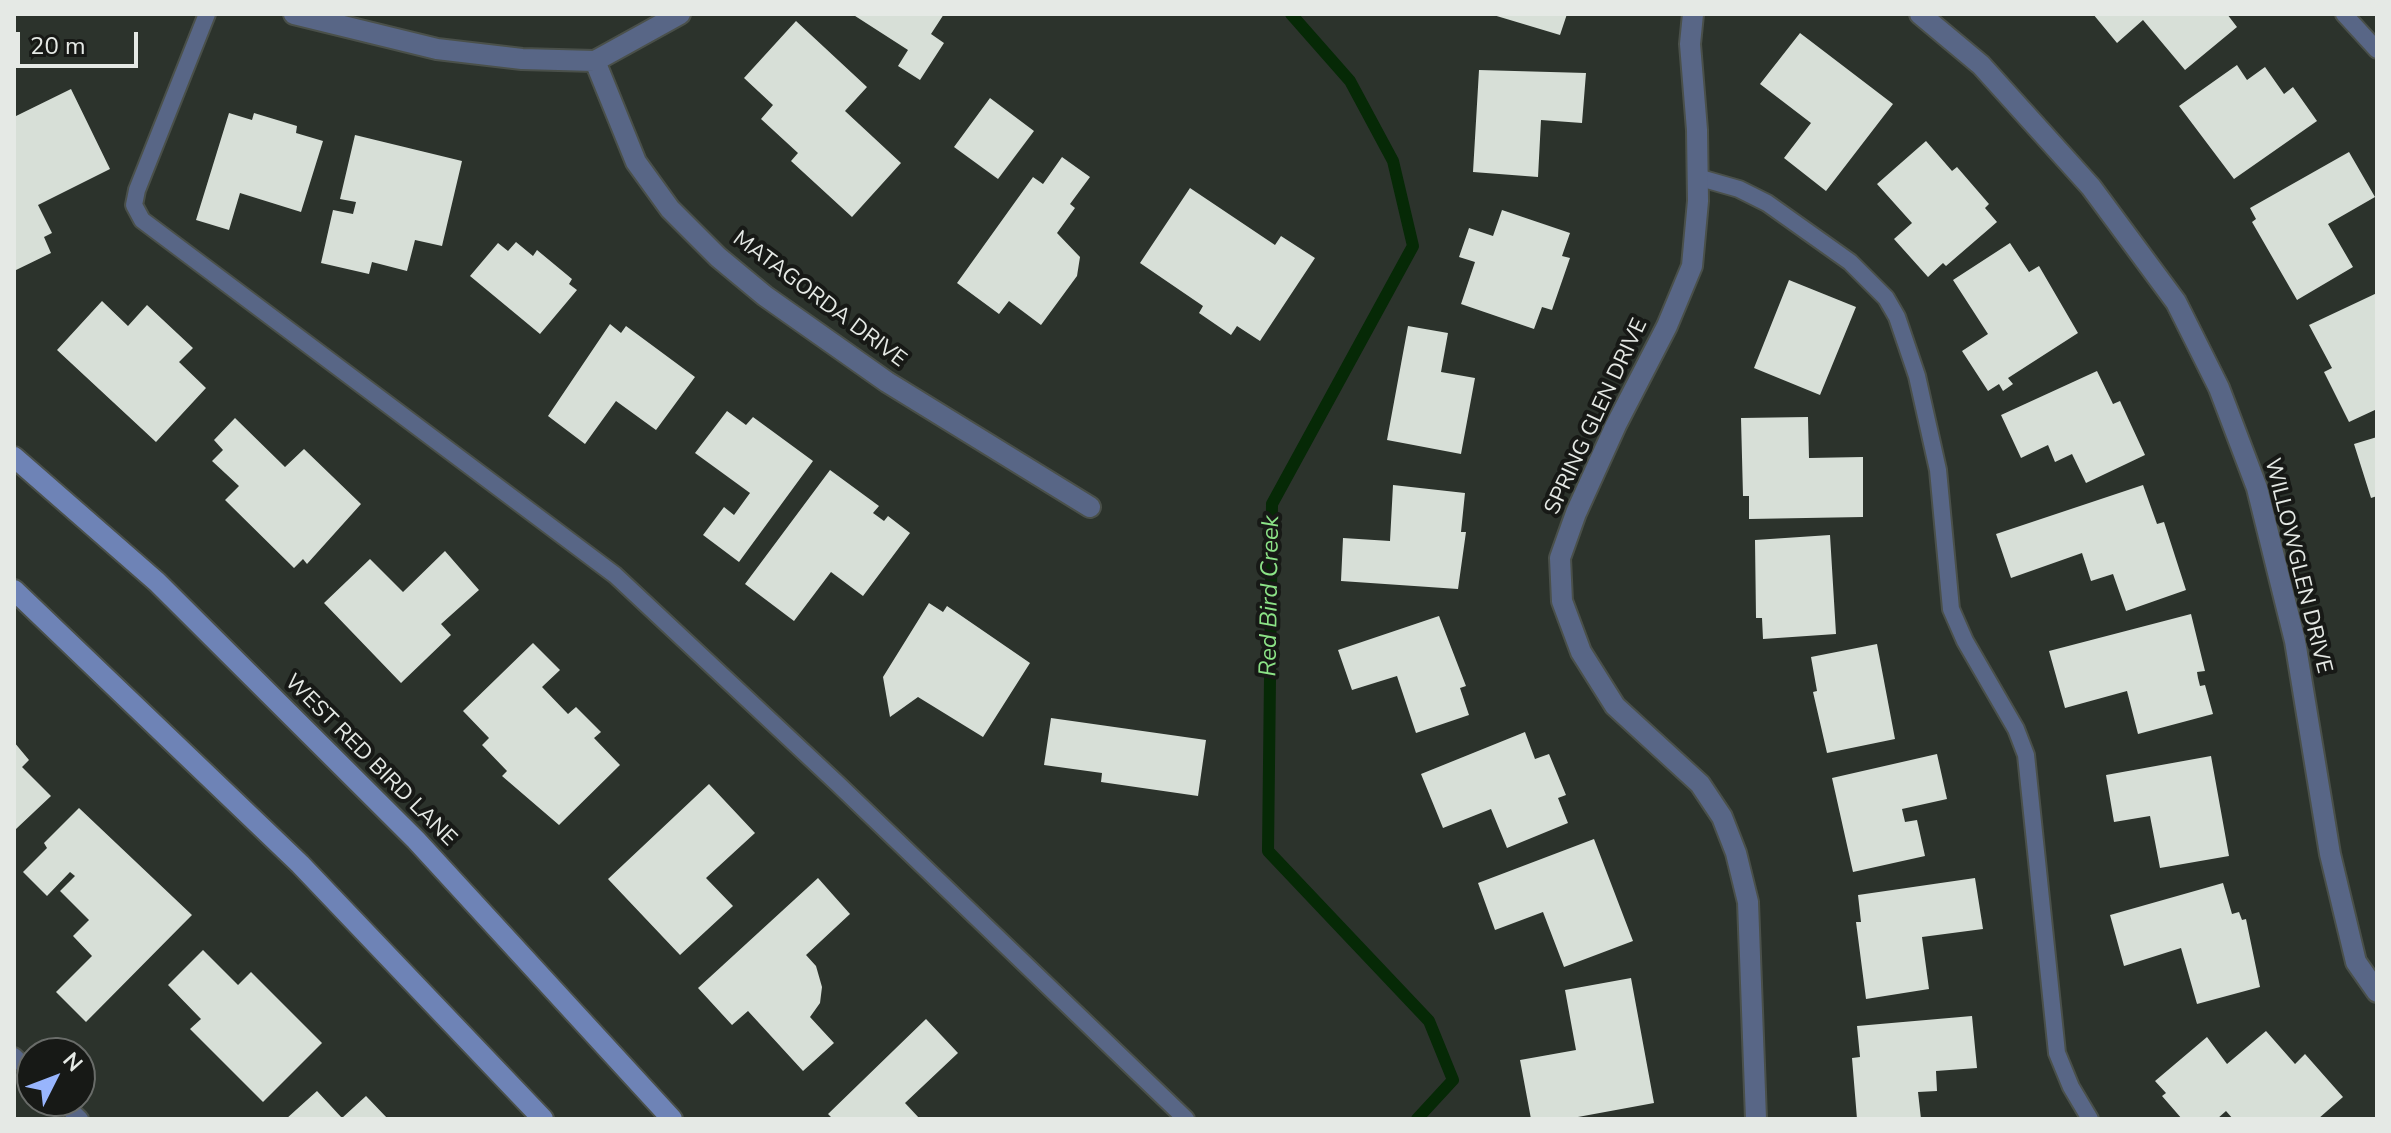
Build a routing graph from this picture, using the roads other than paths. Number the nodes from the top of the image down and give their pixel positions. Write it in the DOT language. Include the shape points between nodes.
graph roads {
  1 [pos="207,14"];
  2 [pos="294,14"];
  3 [pos="680,14"];
  4 [pos="1693,14"];
  5 [pos="1920,14"];
  6 [pos="2344,14"];
  7 [pos="375,23"];
  8 [pos="2377,50"];
  9 [pos="595,61"];
  10 [pos="1697,177"];
  11 [pos="14,457"];
  12 [pos="1090,507"];
  13 [pos="14,590"];
  14 [pos="2377,992"];
  15 [pos="543,1119"];
  16 [pos="672,1119"];
  17 [pos="1186,1119"];
  18 [pos="1756,1119"];
  19 [pos="2090,1119"];
  1 -- 17 [label="lane" via="137,190 134,205 142,220 615,575"];
  2 -- 7 [label="street"];
  3 -- 9 [label="street"];
  4 -- 10 [label="street, SPRING GLEN DRIVE"];
  5 -- 14 [label="street, WILLOWGLEN DRIVE" via="1981,65 2091,187 2176,302 2219,388 2257,488 2291,626 2330,854 2356,962"];
  6 -- 8 [label="lane"];
  7 -- 9 [label="street" via="437,49"];
  9 -- 12 [label="street, MATAGORDA DRIVE" via="636,162 670,209 718,257 887,382"];
  10 -- 18 [label="street, SPRING GLEN DRIVE" via="1692,266 1576,513 1560,558 1562,601 1581,652 1615,706 1700,784 1722,817 1736,853 1748,902"];
  10 -- 19 [label="lane" via="1767,203 1850,262 1897,317 1917,376 1938,470 1951,609 2026,755 2057,1053"];
  11 -- 16 [label="main road, WEST RED BIRD LANE" via="157,582 416,840"];
  13 -- 15 [label="main road" via="300,864"];
}
